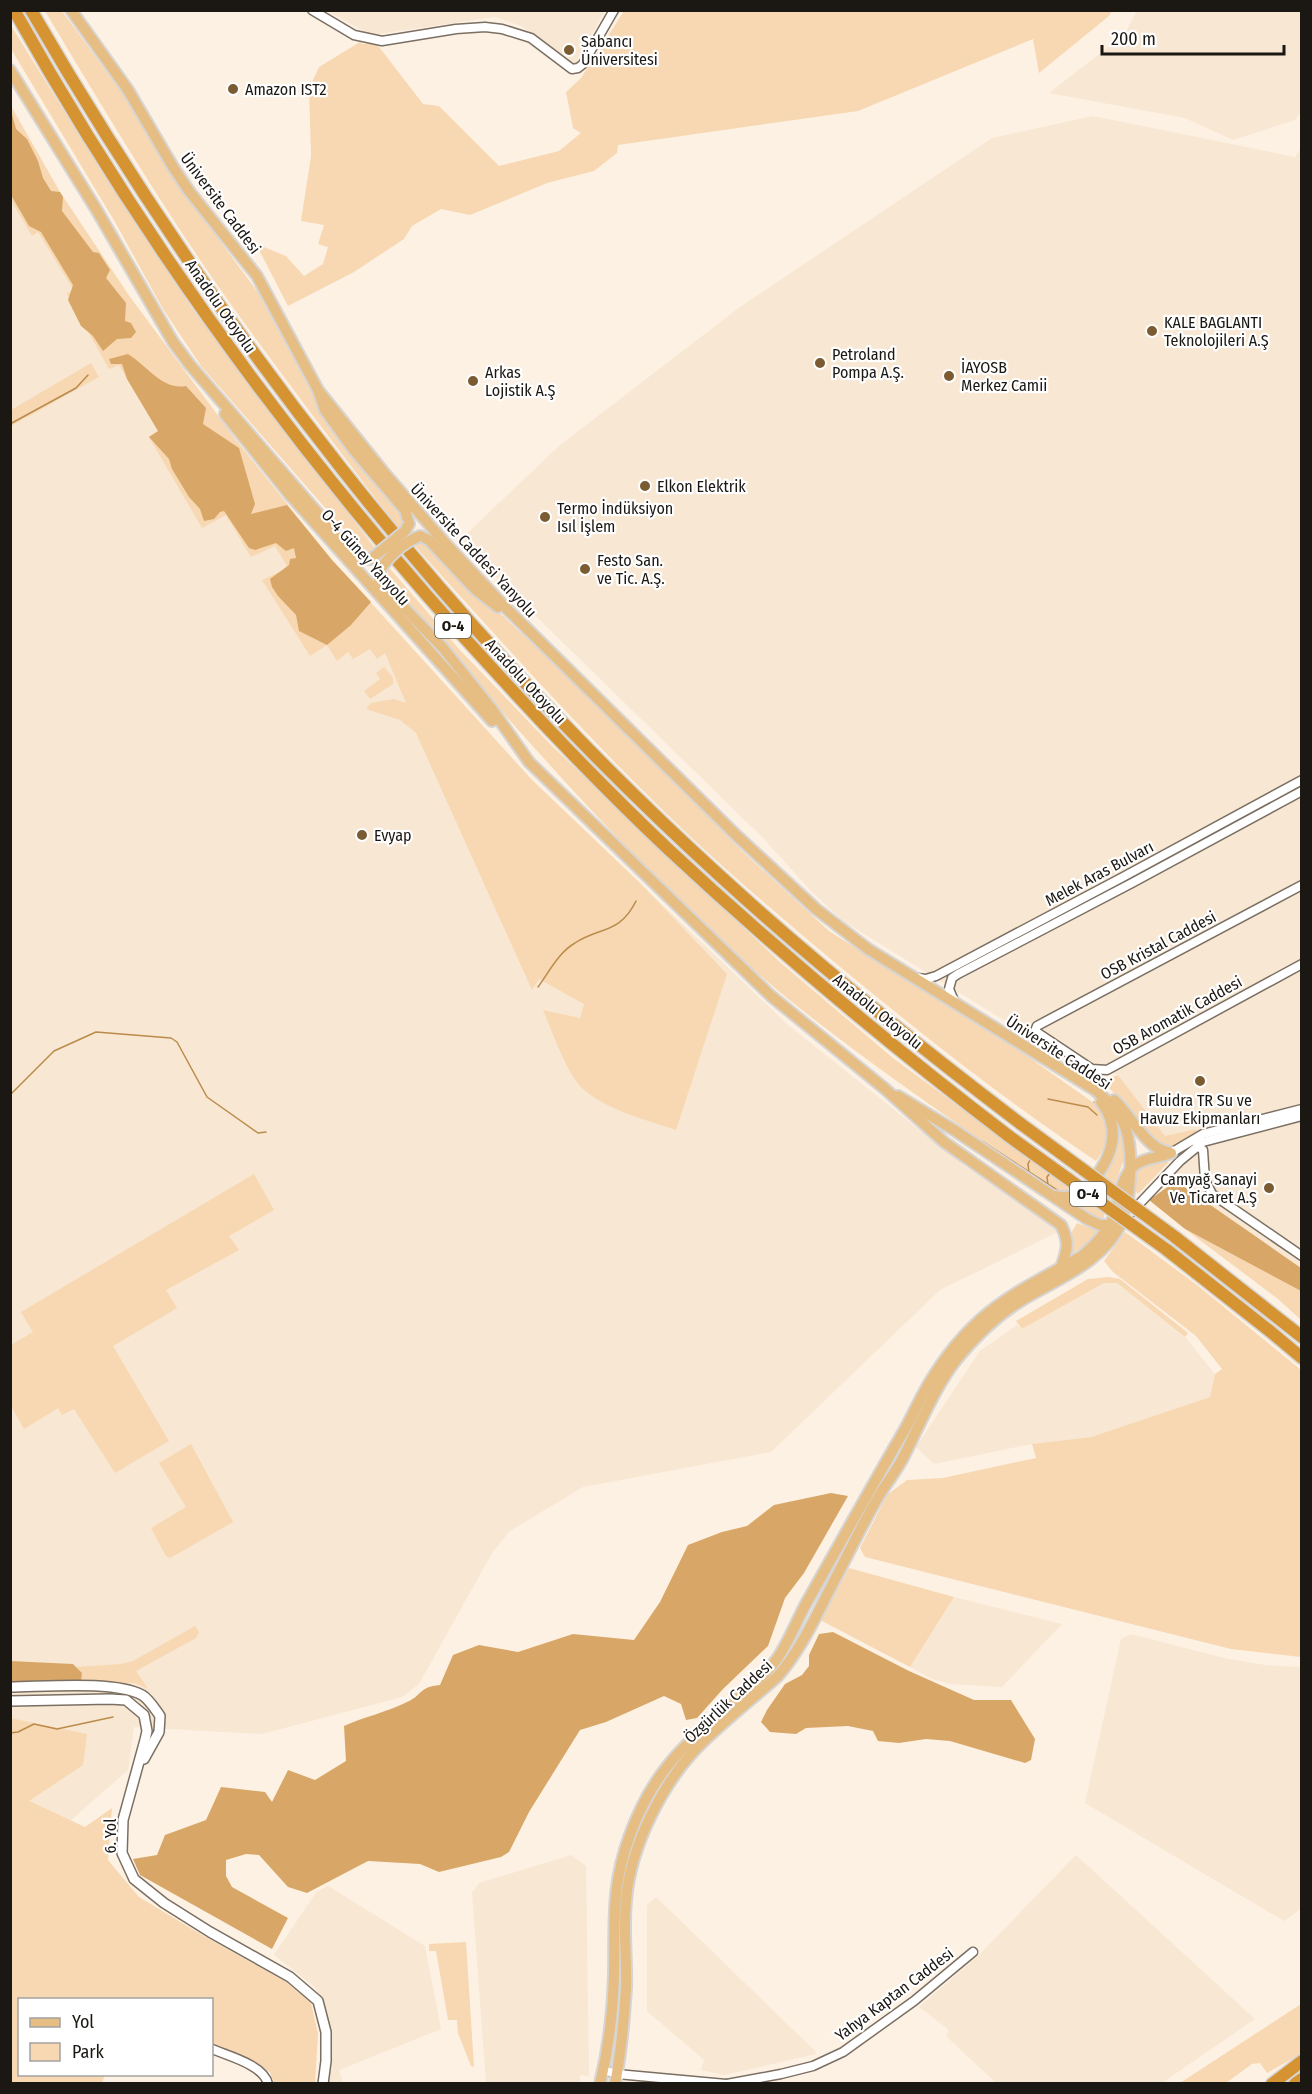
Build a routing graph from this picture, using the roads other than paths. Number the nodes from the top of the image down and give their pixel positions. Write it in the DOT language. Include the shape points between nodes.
graph roads {
  1 [pos="14,10"];
  2 [pos="31,10"];
  3 [pos="71,10"];
  4 [pos="312,10"];
  5 [pos="614,10"];
  6 [pos="10,70"];
  7 [pos="190,365"];
  8 [pos="318,390"];
  9 [pos="534,636"];
  10 [pos="529,762"];
  11 [pos="1302,780"];
  12 [pos="1302,791"];
  13 [pos="1302,885"];
  14 [pos="1302,964"];
  15 [pos="908,974"];
  16 [pos="955,1003"];
  17 [pos="1036,1033"];
  18 [pos="1080,1080"];
  19 [pos="884,1088"];
  20 [pos="1302,1109"];
  21 [pos="1302,1116"];
  22 [pos="1208,1136"];
  23 [pos="1197,1146"];
  24 [pos="1171,1153"];
  25 [pos="1205,1161"];
  26 [pos="1131,1170"];
  27 [pos="1050,1196"];
  28 [pos="1115,1225"];
  29 [pos="1302,1256"];
  30 [pos="1061,1268"];
  31 [pos="1302,1337"];
  32 [pos="1302,1358"];
  33 [pos="848,1555"];
  34 [pos="10,1687"];
  35 [pos="10,1701"];
  36 [pos="136,1771"];
  37 [pos="973,1952"];
  38 [pos="213,2049"];
  39 [pos="1302,2061"];
  40 [pos="603,2070"];
  41 [pos="616,2079"];
  42 [pos="1302,2079"];
  43 [pos="268,2084"];
  44 [pos="323,2084"];
  45 [pos="600,2084"];
  46 [pos="727,2084"];
  47 [pos="1272,2084"];
  48 [pos="1295,2084"];
  1 -- 32 [label="highway, Anadolu Otoyolu / O-4, bridge" via="112,174 240,363 355,510 555,736 719,896 877,1033 1010,1137 1167,1250"];
  2 -- 31 [label="highway, Anadolu Otoyolu / O-4, bridge" via="153,208 251,350 353,483 491,645 605,765 718,875 869,1006"];
  3 -- 8 [label="main road, Üniversite Caddesi" via="128,90 189,190 257,276"];
  4 -- 5 [label="street" via="354,35 382,41 456,29 502,29 531,38 572,69 583,64"];
  6 -- 7 [label="main road"];
  7 -- 8 [label="main road, bridge" via="353,554 371,559 405,531 409,524 405,510 353,449 326,410"];
  7 -- 10 [label="main road, O-4 Güney Yanyolu" via="290,495"];
  8 -- 9 [label="main road, Üniversite Caddesi Yanyolu" via="431,527"];
  9 -- 10 [label="main road, bridge" via="475,589 429,540 420,536 383,564 379,572 379,582 443,648"];
  9 -- 15 [label="main road, Üniversite Caddesi Yanyolu" via="816,909"];
  10 -- 19 [label="main road" via="771,996"];
  11 -- 15 [label="street, Melek Aras Bulvarı" via="936,976 926,979"];
  12 -- 16 [label="street" via="958,974 948,989"];
  13 -- 17 [label="street, OSB Kristal Caddesi" via="1037,1026"];
  14 -- 17 [label="street, OSB Aromatik Caddesi" via="1107,1070 1092,1069"];
  15 -- 16 [label="main road, Üniversite Caddesi"];
  16 -- 18 [label="main road, Üniversite Caddesi"];
  18 -- 24 [label="main road" via="1104,1091 1154,1147"];
  18 -- 26 [label="main road, Üniversite Caddesi" via="1104,1097 1121,1119 1130,1138"];
  18 -- 27 [label="main road" via="1110,1117 1113,1134 1109,1158 1077,1196"];
  19 -- 27 [label="main road" via="915,1104"];
  19 -- 30 [label="main road" via="944,1142 1061,1225 1068,1246"];
  20 -- 22 [label="street"];
  21 -- 22 [label="street"];
  22 -- 23 [label="street"];
  22 -- 24 [label="street" via="1192,1138"];
  22 -- 25 [label="street"];
  23 -- 25 [label="street" via="1203,1150"];
  23 -- 28 [label="street"];
  24 -- 26 [label="main road" via="1150,1157"];
  25 -- 29 [label="street" via="1206,1184 1212,1194"];
  26 -- 28 [label="main road, Üniversite Caddesi" via="1127,1201"];
  27 -- 28 [label="main road" via="1095,1223"];
  28 -- 30 [label="main road" via="1093,1247"];
  28 -- 33 [label="main road, Üniversite Caddesi" via="1110,1241 1093,1258 1002,1314 964,1350 939,1387"];
  30 -- 40 [label="main road, Özgürlük Caddesi" via="992,1310 948,1356 863,1499 779,1656 672,1759 642,1802 617,1878 612,2013"];
  33 -- 41 [label="main road, Özgürlük Caddesi" via="787,1665 703,1741 662,1796 644,1833 626,1899 626,1987"];
  34 -- 36 [label="main road" via="104,1686 144,1696 160,1716 159,1732"];
  35 -- 36 [label="main road, 6. Yol" via="126,1700 144,1715 147,1731"];
  36 -- 44 [label="main road, 6. Yol" via="123,1820 122,1853 134,1880 210,1932 290,1977 318,2001 326,2032"];
  37 -- 46 [label="street, Yahya Kaptan Caddesi" via="843,2052 813,2066"];
  38 -- 43 [label="street" via="260,2070"];
  39 -- 47 [label="highway"];
  40 -- 41 [label="street, Yahya Kaptan Caddesi"];
  40 -- 45 [label="main road, Özgürlük Caddesi"];
  41 -- 46 [label="street, Yahya Kaptan Caddesi"];
  42 -- 48 [label="highway"];
}
